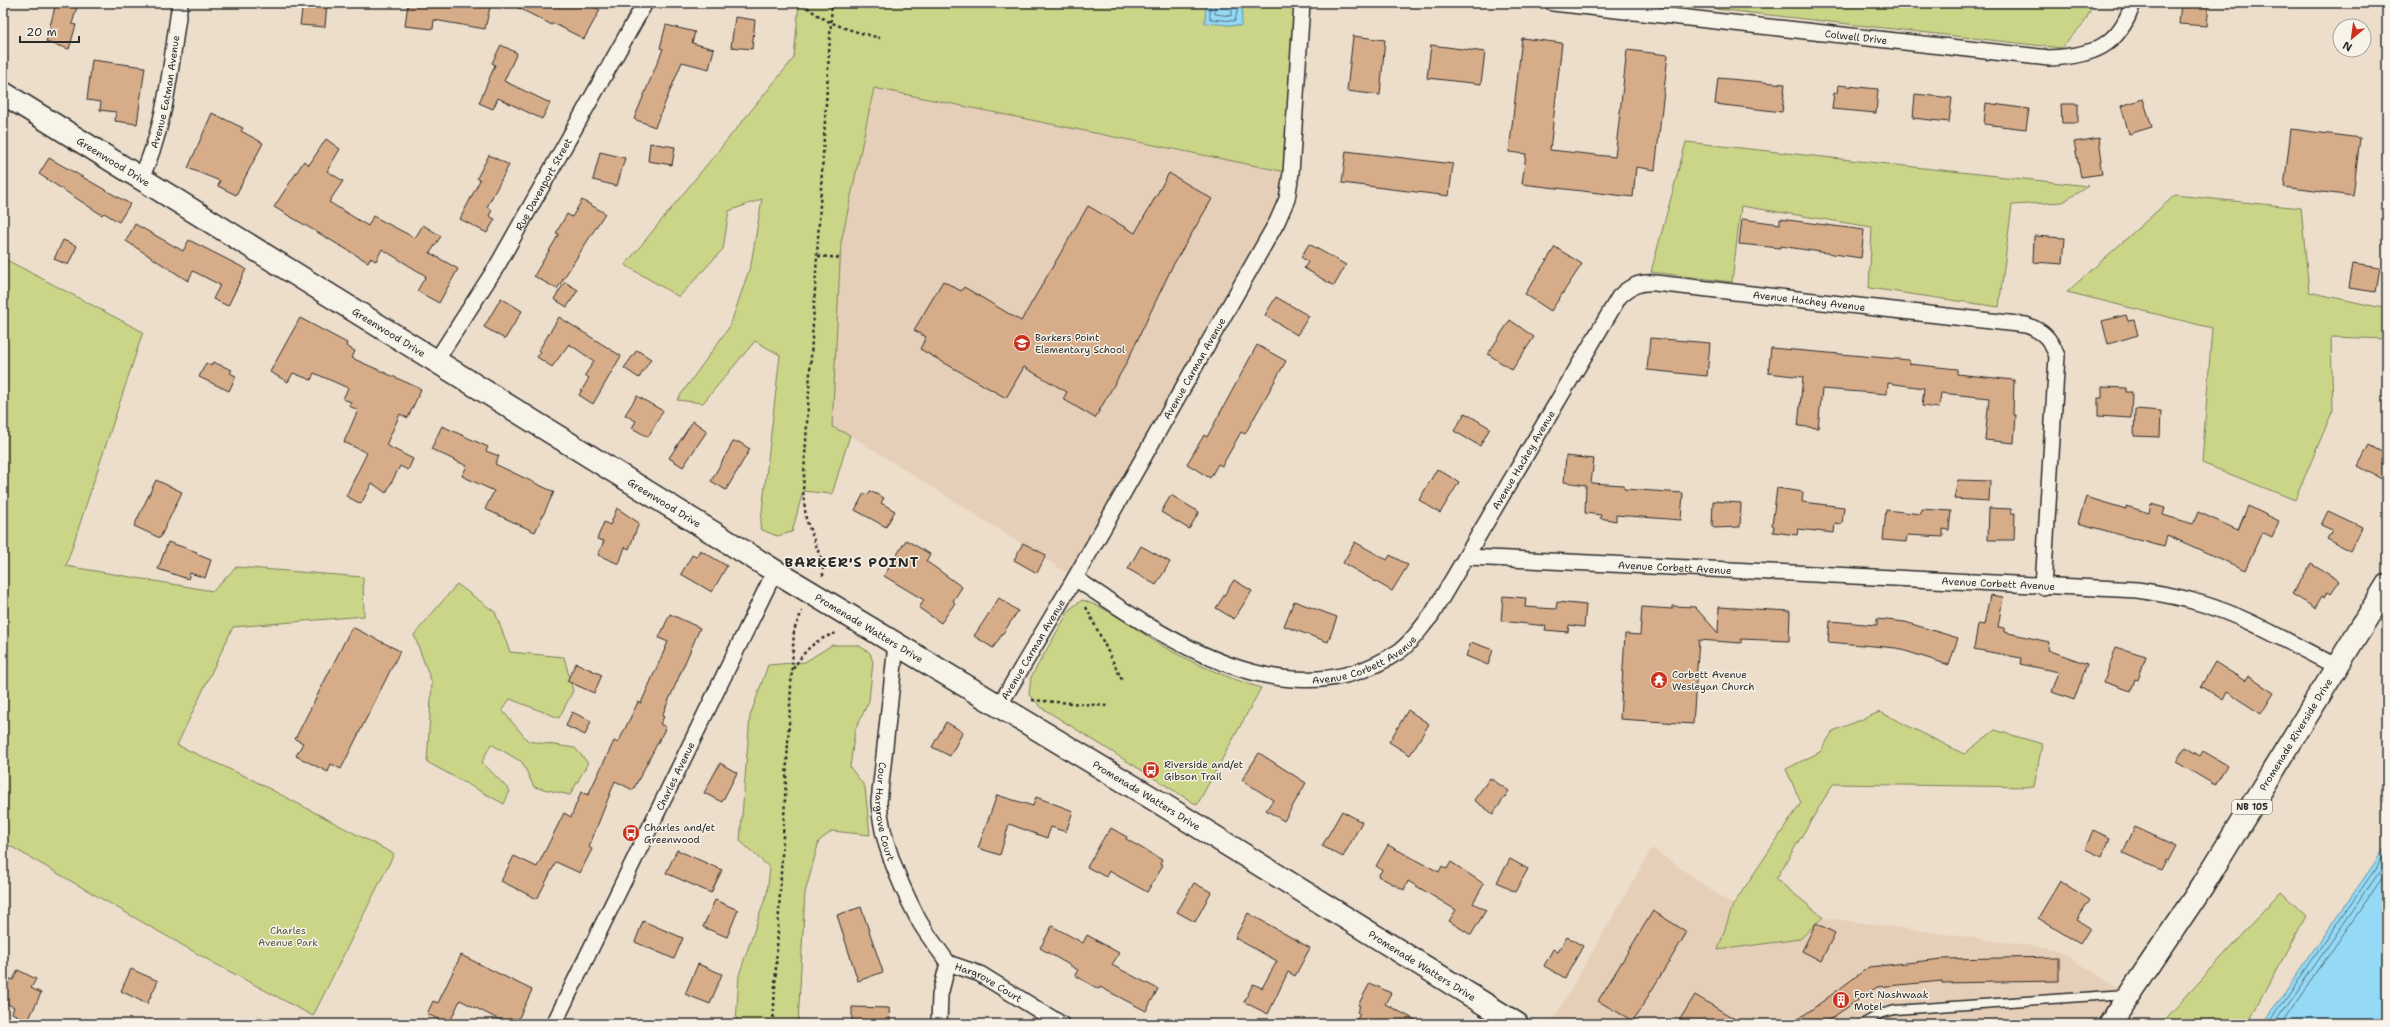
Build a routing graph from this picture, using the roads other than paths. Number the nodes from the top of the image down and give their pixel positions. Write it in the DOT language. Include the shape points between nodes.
graph roads {
  1 [pos="180,3"];
  2 [pos="645,3"];
  3 [pos="1302,3"];
  4 [pos="1553,3"];
  5 [pos="2133,3"];
  6 [pos="3,93"];
  7 [pos="141,178"];
  8 [pos="436,361"];
  9 [pos="1468,557"];
  10 [pos="775,571"];
  11 [pos="1075,578"];
  12 [pos="2387,585"];
  13 [pos="2043,587"];
  14 [pos="896,645"];
  15 [pos="2338,667"];
  16 [pos="999,706"];
  17 [pos="948,963"];
  18 [pos="2129,994"];
  19 [pos="554,1024"];
  20 [pos="939,1024"];
  21 [pos="1061,1024"];
  22 [pos="1517,1024"];
  23 [pos="1862,1024"];
  24 [pos="2110,1024"];
  1 -- 7 [label="street, Avenue Eatman Avenue" via="164,109"];
  2 -- 8 [label="street, Rue Davenport Street" via="497,266"];
  3 -- 11 [label="street, Avenue Carman Avenue" via="1292,166 1287,199 1277,222"];
  4 -- 5 [label="street, Colwell Drive" via="2049,58 2070,57 2093,51 2112,40 2127,22"];
  6 -- 7 [label="main road, Greenwood Drive"];
  7 -- 8 [label="main road, Greenwood Drive"];
  8 -- 10 [label="main road, Greenwood Drive"];
  9 -- 11 [label="street, Avenue Corbett Avenue" via="1431,616 1400,652 1357,674 1311,680 1268,677 1227,665 1176,641"];
  9 -- 13 [label="street, Avenue Corbett Avenue"];
  9 -- 13 [label="street, Avenue Hachey Avenue" via="1619,297 1640,282 1655,282 2026,325 2040,330 2051,341 2057,356"];
  10 -- 14 [label="main road, Promenade Watters Drive"];
  10 -- 19 [label="street, Charles Avenue"];
  11 -- 16 [label="street, Avenue Carman Avenue"];
  12 -- 15 [label="main road, Promenade Riverside Drive / NB 105"];
  13 -- 15 [label="street, Avenue Corbett Avenue" via="2137,590 2177,596 2237,618"];
  14 -- 16 [label="main road, Promenade Watters Drive"];
  14 -- 17 [label="street, Cour Hargrove Court" via="879,802 880,823 917,918"];
  15 -- 18 [label="main road, Promenade Riverside Drive / NB 105" via="2203,885"];
  16 -- 22 [label="main road, Promenade Watters Drive"];
  17 -- 20 [label="street, Hargrove Court" via="940,995"];
  17 -- 21 [label="street, Hargrove Court" via="980,974"];
  18 -- 23 [label="lane" via="1895,1010 1880,1014"];
  18 -- 24 [label="main road, Promenade Riverside Drive / NB 105"];
}
